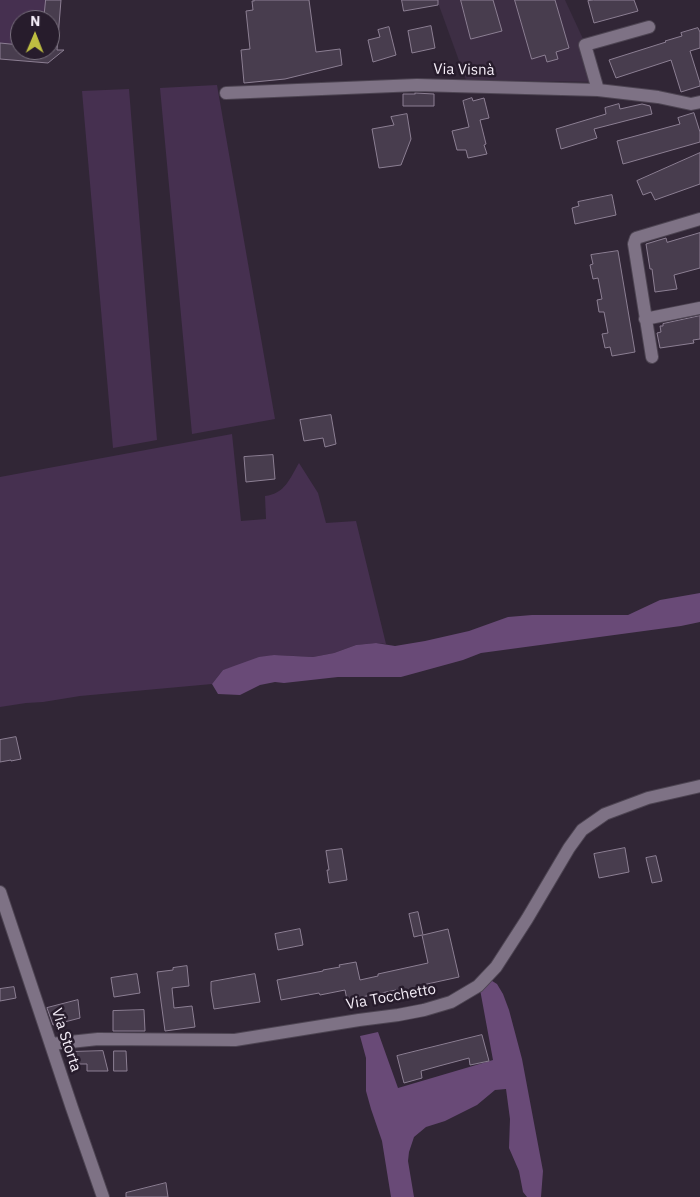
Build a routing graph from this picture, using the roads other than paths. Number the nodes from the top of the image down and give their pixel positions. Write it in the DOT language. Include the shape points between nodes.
graph roads {
  1 [pos="649,27"];
  2 [pos="598,90"];
  3 [pos="226,93"];
  4 [pos="700,102"];
  5 [pos="700,219"];
  6 [pos="700,308"];
  7 [pos="645,319"];
  8 [pos="652,357"];
  9 [pos="700,786"];
  10 [pos="0,892"];
  11 [pos="51,1044"];
  12 [pos="103,1197"];
  1 -- 2 [label="street" via="584,45"];
  2 -- 3 [label="street, Via Visnà" via="417,85"];
  2 -- 4 [label="street, Via Visnà" via="691,104"];
  5 -- 7 [label="street" via="636,238 634,244"];
  6 -- 7 [label="street"];
  7 -- 8 [label="street"];
  9 -- 11 [label="street, Via Tocchetto" via="648,798 605,814 582,830 496,967 478,986 451,1002 398,1015 235,1040 98,1039"];
  10 -- 11 [label="street, Via Storta"];
  11 -- 12 [label="street, Via Storta"];
}
